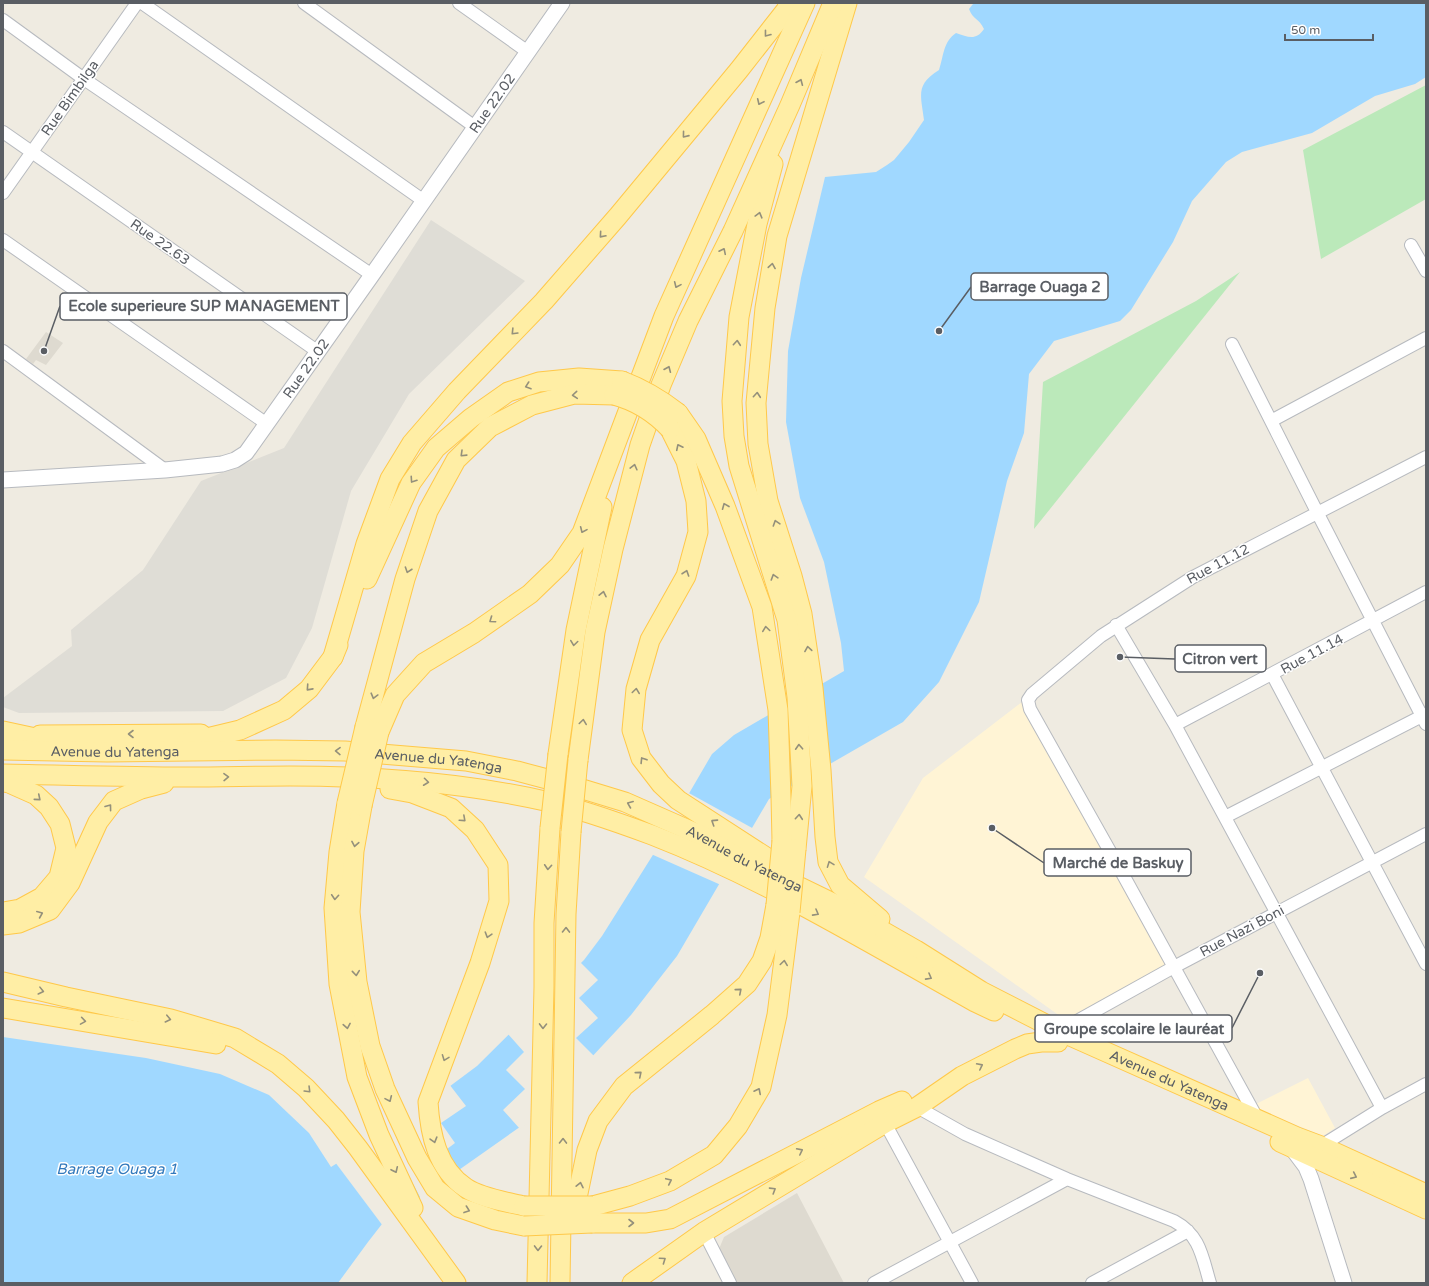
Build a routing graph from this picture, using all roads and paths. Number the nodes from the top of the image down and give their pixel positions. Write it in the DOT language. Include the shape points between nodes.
graph roads {
  1 [pos="137,3"];
  2 [pos="142,3"];
  3 [pos="304,3"];
  4 [pos="459,3"];
  5 [pos="562,3"];
  6 [pos="789,3"];
  7 [pos="805,3"];
  8 [pos="833,3"];
  9 [pos="847,3"];
  10 [pos="3,20"];
  11 [pos="528,52"];
  12 [pos="84,79"];
  13 [pos="790,106"];
  14 [pos="475,127"];
  15 [pos="3,132"];
  16 [pos="32,152"];
  17 [pos="3,193"];
  18 [pos="424,201"];
  19 [pos="3,240"];
  20 [pos="1411,245"];
  21 [pos="1426,272"];
  22 [pos="372,275"];
  23 [pos="1426,338"];
  24 [pos="1232,344"];
  25 [pos="317,351"];
  26 [pos="3,352"];
  27 [pos="618,388"];
  28 [pos="674,421"];
  29 [pos="1271,421"];
  30 [pos="266,424"];
  31 [pos="618,441"];
  32 [pos="1426,457"];
  33 [pos="165,470"];
  34 [pos="3,480"];
  35 [pos="1317,512"];
  36 [pos="1426,592"];
  37 [pos="1373,622"];
  38 [pos="1116,625"];
  39 [pos="333,657"];
  40 [pos="1272,674"];
  41 [pos="1425,718"];
  42 [pos="1175,725"];
  43 [pos="240,730"];
  44 [pos="372,730"];
  45 [pos="10,733"];
  46 [pos="3,750"];
  47 [pos="107,752"];
  48 [pos="1322,768"];
  49 [pos="3,774"];
  50 [pos="334,777"];
  51 [pos="187,778"];
  52 [pos="3,782"];
  53 [pos="354,804"];
  54 [pos="1225,817"];
  55 [pos="1426,834"];
  56 [pos="789,845"];
  57 [pos="739,856"];
  58 [pos="1372,862"];
  59 [pos="783,908"];
  60 [pos="3,912"];
  61 [pos="1276,913"];
  62 [pos="3,925"];
  63 [pos="916,950"];
  64 [pos="1426,964"];
  65 [pos="1174,966"];
  66 [pos="3,982"];
  67 [pos="3,1008"];
  68 [pos="1058,1036"];
  69 [pos="278,1064"];
  70 [pos="962,1076"];
  71 [pos="1426,1084"];
  72 [pos="917,1106"];
  73 [pos="1382,1108"];
  74 [pos="1257,1118"];
  75 [pos="885,1123"];
  76 [pos="1321,1146"];
  77 [pos="1291,1147"];
  78 [pos="1329,1165"];
  79 [pos="1067,1179"];
  80 [pos="1312,1179"];
  81 [pos="1426,1194"];
  82 [pos="407,1207"];
  83 [pos="1426,1209"];
  84 [pos="592,1215"];
  85 [pos="1188,1230"];
  86 [pos="704,1232"];
  87 [pos="950,1243"];
  88 [pos="560,1281"];
  89 [pos="635,1282"];
  90 [pos="456,1283"];
  91 [pos="537,1283"];
  92 [pos="730,1283"];
  93 [pos="874,1283"];
  94 [pos="972,1283"];
  95 [pos="1092,1283"];
  96 [pos="1210,1283"];
  97 [pos="1344,1283"];
  1 -- 12 [label="street, Rue Bimbilga"];
  2 -- 18 [label="street"];
  3 -- 14 [label="street"];
  4 -- 11 [label="street"];
  5 -- 11 [label="street, Rue 22.02"];
  6 -- 39 [label="main road, one-way" via="738,70 618,216 544,301 457,391 412,443 390,479 366,544"];
  7 -- 31 [label="main road, one-way" via="664,316"];
  13 -- 8 [label="main road, one-way"];
  63 -- 9 [label="main road, one-way" via="840,885 828,862 813,688 802,614 768,501 758,444 756,403 765,308 777,236"];
  10 -- 12 [label="street"];
  11 -- 14 [label="street, Rue 22.02"];
  12 -- 16 [label="street, Rue Bimbilga"];
  12 -- 22 [label="street"];
  56 -- 13 [label="main road, one-way" via="802,786 797,697 787,620 739,466 732,401 739,317 756,224"];
  88 -- 13 [label="main road, one-way, bridge" via="566,914 578,760 595,632 640,445 661,385 688,321 733,231"];
  14 -- 18 [label="street, Rue 22.02"];
  15 -- 16 [label="street, Rue 22.63"];
  16 -- 17 [label="street, Rue Bimbilga"];
  16 -- 25 [label="street, Rue 22.63"];
  18 -- 22 [label="street, Rue 22.02"];
  19 -- 30 [label="street"];
  20 -- 21 [label="street"];
  22 -- 25 [label="street, Rue 22.02"];
  23 -- 29 [label="street"];
  24 -- 29 [label="street"];
  25 -- 30 [label="street, Rue 22.02"];
  26 -- 33 [label="street"];
  27 -- 28 [label="main road, bridge" via="627,399 659,417"];
  27 -- 39 [label="main road, one-way" via="580,378 539,382 508,392 471,418 436,448 410,483"];
  27 -- 44 [label="main road, one-way" via="574,394 532,405 490,427 456,460 428,512 405,579"];
  56 -- 28 [label="main road, one-way" via="781,797 778,710 762,607 725,506 696,439"];
  57 -- 28 [label="main road, one-way" via="661,784 641,758 632,730 636,689 650,640 686,576 698,532 696,501"];
  29 -- 35 [label="street"];
  30 -- 33 [label="street, Rue 22.02" via="246,453 235,460 222,464"];
  31 -- 44 [label="main road, one-way" via="582,533 560,565 530,594 474,634 424,663 395,695"];
  31 -- 91 [label="main road, one-way, bridge" via="576,630 550,828 544,923"];
  32 -- 35 [label="street, Rue 11.12"];
  33 -- 34 [label="street, Rue 22.02"];
  35 -- 37 [label="street"];
  35 -- 38 [label="street, Rue 11.12" via="1193,577"];
  36 -- 37 [label="street, Rue 11.14"];
  37 -- 40 [label="street, Rue 11.14"];
  37 -- 41 [label="street"];
  38 -- 42 [label="street"];
  38 -- 65 [label="street, Rue 11.12" via="1028,700 1030,709"];
  39 -- 43 [label="main road, one-way" via="309,688 284,710"];
  40 -- 42 [label="street, Rue 11.14"];
  40 -- 48 [label="street"];
  41 -- 48 [label="street"];
  42 -- 54 [label="street"];
  43 -- 45 [label="main road, one-way" via="199,734"];
  43 -- 47 [label="main road" via="190,743"];
  44 -- 53 [label="main road, bridge"];
  45 -- 47 [label="main road"];
  46 -- 47 [label="main road, Avenue du Yatenga"];
  57 -- 47 [label="main road, Avenue du Yatenga, one-way" via="700,835 625,802 517,771 466,761 345,751"];
  48 -- 54 [label="street"];
  48 -- 58 [label="street"];
  49 -- 51 [label="main road, Avenue du Yatenga"];
  51 -- 50 [label="main road, Avenue du Yatenga, one-way"];
  50 -- 57 [label="main road, Avenue du Yatenga, one-way" via="416,781 516,795 620,822 658,837"];
  50 -- 84 [label="main road, one-way, bridge" via="412,793 451,808 475,830 498,865 499,900 480,963 428,1102 432,1138 444,1164 453,1178 467,1189 495,1200"];
  62 -- 51 [label="main road, one-way" via="20,923 50,910 70,884 98,822 114,801 141,789"];
  52 -- 60 [label="main road, one-way" via="36,795 48,807 60,824 66,848 59,877 42,898 20,909"];
  53 -- 82 [label="main road, one-way" via="338,852 334,908 340,984 357,1077"];
  53 -- 84 [label="main road, one-way, bridge" via="350,912 357,982 370,1046 385,1089 417,1158 435,1188 458,1207 495,1220 524,1226"];
  54 -- 61 [label="street"];
  55 -- 58 [label="street, Rue Nazi Boni"];
  56 -- 59 [label="main road, bridge"];
  57 -- 63 [label="main road, Avenue du Yatenga" via="838,906"];
  57 -- 68 [label="main road, Avenue du Yatenga, one-way" via="788,897 974,1002"];
  58 -- 61 [label="street, Rue Nazi Boni"];
  58 -- 64 [label="street"];
  84 -- 59 [label="main road, one-way" via="630,1196 670,1181 714,1155 738,1126 760,1086 777,1015"];
  88 -- 59 [label="main road, one-way" via="587,1150 598,1121 624,1086 747,984 762,961"];
  61 -- 65 [label="street, Rue Nazi Boni"];
  61 -- 73 [label="street"];
  63 -- 68 [label="main road, Avenue du Yatenga"];
  65 -- 68 [label="street, Rue Nazi Boni"];
  65 -- 74 [label="street"];
  66 -- 69 [label="main road, one-way" via="171,1020 235,1038"];
  67 -- 69 [label="main road, one-way" via="232,1047"];
  70 -- 68 [label="main road, one-way" via="1015,1049"];
  68 -- 74 [label="main road, Avenue du Yatenga"];
  68 -- 77 [label="main road, Avenue du Yatenga"];
  69 -- 82 [label="main road, one-way" via="306,1088 336,1120"];
  70 -- 72 [label="main road"];
  84 -- 70 [label="main road, one-way" via="646,1223 670,1219 879,1111"];
  71 -- 73 [label="street"];
  72 -- 75 [label="main road"];
  72 -- 79 [label="street" via="965,1134"];
  73 -- 76 [label="street"];
  74 -- 76 [label="main road, Avenue du Yatenga"];
  86 -- 75 [label="main road, one-way"];
  75 -- 87 [label="street"];
  76 -- 81 [label="main road, Avenue du Yatenga"];
  77 -- 78 [label="main road, Avenue du Yatenga"];
  77 -- 80 [label="street"];
  78 -- 80 [label="street" via="1316,1167 1312,1171"];
  78 -- 83 [label="main road, Avenue du Yatenga, one-way"];
  79 -- 85 [label="street" via="1174,1220"];
  79 -- 87 [label="street"];
  80 -- 97 [label="street"];
  82 -- 90 [label="main road"];
  85 -- 95 [label="street"];
  85 -- 96 [label="street" via="1198,1245"];
  89 -- 86 [label="main road, one-way"];
  86 -- 92 [label="street"];
  87 -- 93 [label="street"];
  87 -- 94 [label="street"];
}
